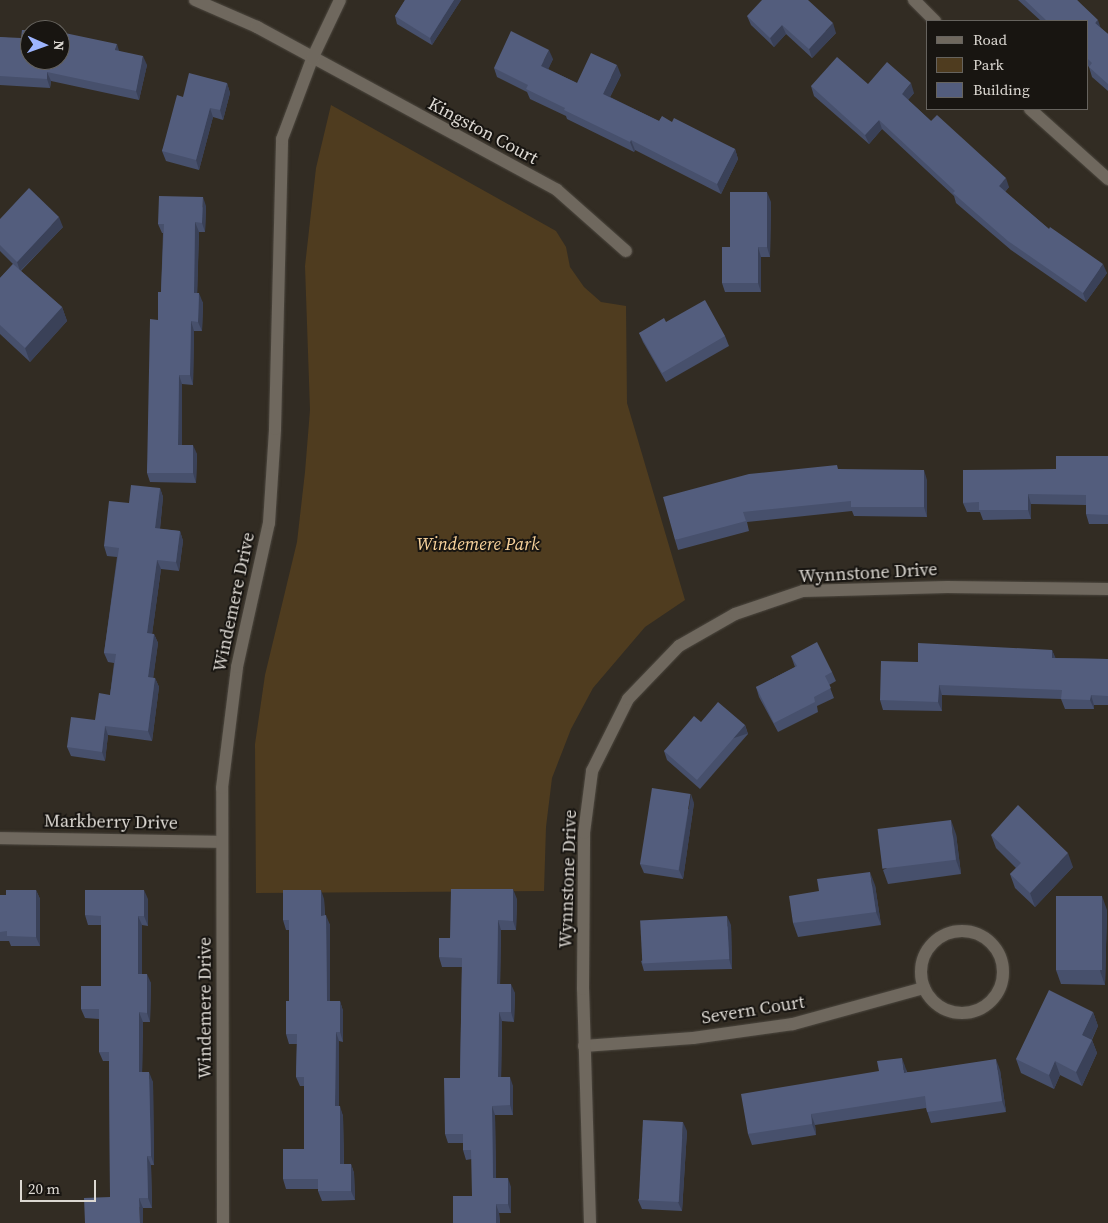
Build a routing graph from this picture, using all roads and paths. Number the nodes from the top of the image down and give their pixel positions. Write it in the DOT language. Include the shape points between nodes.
graph roads {
  1 [pos="195,0"];
  2 [pos="340,0"];
  3 [pos="914,0"];
  4 [pos="934,20"];
  5 [pos="312,59"];
  6 [pos="1031,110"];
  7 [pos="1108,179"];
  8 [pos="626,250"];
  9 [pos="1108,589"];
  10 [pos="0,838"];
  11 [pos="222,842"];
  12 [pos="924,988"];
  13 [pos="584,1046"];
  14 [pos="223,1223"];
  15 [pos="590,1223"];
  1 -- 5 [label="street, Kingston Court" via="257,27"];
  2 -- 5 [label="street, Windemere Drive"];
  3 -- 4 [label="street"];
  5 -- 8 [label="street, Kingston Court" via="557,190"];
  5 -- 11 [label="street, Windemere Drive" via="282,139 270,523 237,667 222,788"];
  6 -- 7 [label="street"];
  9 -- 13 [label="street, Wynnstone Drive" via="947,587 803,591 735,614 679,646 628,699 592,771 584,833"];
  10 -- 11 [label="street, Markberry Drive"];
  11 -- 14 [label="street, Windemere Drive"];
  12 -- 12 [label="street" via="943,1009 970,1013 984,1008 1001,986 1004,972 1001,958 995,947 979,935 960,931 948,934 936,940 928,950 921,975"];
  12 -- 13 [label="street, Severn Court" via="793,1024 693,1038"];
  13 -- 15 [label="street, Wynnstone Drive"];
}
